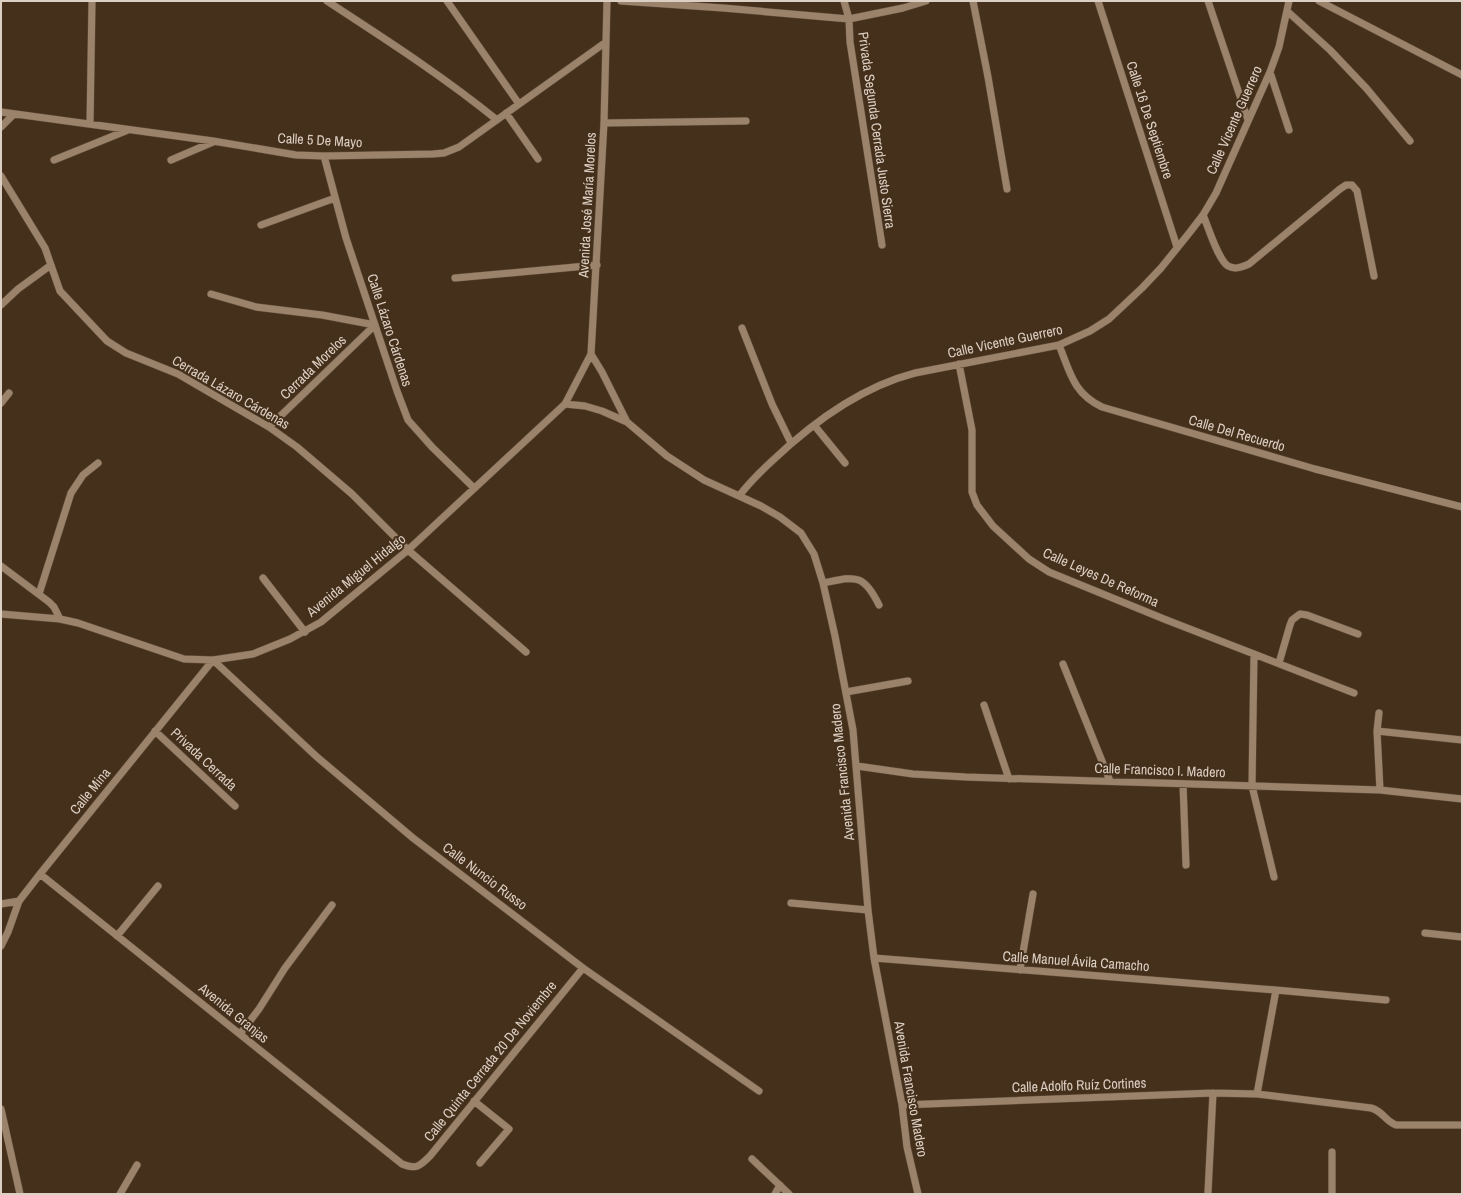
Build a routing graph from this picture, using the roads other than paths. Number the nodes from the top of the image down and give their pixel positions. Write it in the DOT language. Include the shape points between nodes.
graph roads {
  1 [pos="92,1"];
  2 [pos="327,1"];
  3 [pos="447,1"];
  4 [pos="607,1"];
  5 [pos="621,1"];
  6 [pos="844,1"];
  7 [pos="926,1"];
  8 [pos="972,1"];
  9 [pos="1098,1"];
  10 [pos="1208,1"];
  11 [pos="1289,1"];
  12 [pos="1319,1"];
  13 [pos="723,4"];
  14 [pos="1287,11"];
  15 [pos="849,19"];
  16 [pos="606,42"];
  17 [pos="1270,72"];
  18 [pos="1462,75"];
  19 [pos="519,104"];
  20 [pos="1,112"];
  21 [pos="506,113"];
  22 [pos="14,114"];
  23 [pos="497,120"];
  24 [pos="1248,120"];
  25 [pos="746,121"];
  26 [pos="604,123"];
  27 [pos="90,124"];
  28 [pos="1,127"];
  29 [pos="128,130"];
  30 [pos="1289,130"];
  31 [pos="1410,141"];
  32 [pos="213,142"];
  33 [pos="324,156"];
  34 [pos="538,159"];
  35 [pos="54,160"];
  36 [pos="171,160"];
  37 [pos="1,176"];
  38 [pos="1006,189"];
  39 [pos="335,198"];
  40 [pos="1203,215"];
  41 [pos="261,225"];
  42 [pos="882,245"];
  43 [pos="1177,247"];
  44 [pos="51,264"];
  45 [pos="597,265"];
  46 [pos="1374,276"];
  47 [pos="455,278"];
  48 [pos="211,294"];
  49 [pos="1,304"];
  50 [pos="374,325"];
  51 [pos="742,328"];
  52 [pos="1059,344"];
  53 [pos="591,354"];
  54 [pos="959,364"];
  55 [pos="9,393"];
  56 [pos="1,403"];
  57 [pos="565,404"];
  58 [pos="627,422"];
  59 [pos="814,425"];
  60 [pos="269,428"];
  61 [pos="791,443"];
  62 [pos="98,463"];
  63 [pos="845,463"];
  64 [pos="474,488"];
  65 [pos="739,496"];
  66 [pos="1462,507"];
  67 [pos="408,550"];
  68 [pos="1,566"];
  69 [pos="262,578"];
  70 [pos="823,583"];
  71 [pos="40,594"];
  72 [pos="879,604"];
  73 [pos="1,614"];
  74 [pos="60,619"];
  75 [pos="304,632"];
  76 [pos="1358,634"];
  77 [pos="526,652"];
  78 [pos="1254,654"];
  79 [pos="213,660"];
  80 [pos="1063,664"];
  81 [pos="1279,664"];
  82 [pos="908,681"];
  83 [pos="846,692"];
  84 [pos="1354,693"];
  85 [pos="984,706"];
  86 [pos="1379,713"];
  87 [pos="155,731"];
  88 [pos="1377,731"];
  89 [pos="1462,740"];
  90 [pos="857,766"];
  91 [pos="1009,779"];
  92 [pos="1110,782"];
  93 [pos="1183,784"];
  94 [pos="1252,786"];
  95 [pos="1380,790"];
  96 [pos="1462,799"];
  97 [pos="235,806"];
  98 [pos="1186,866"];
  99 [pos="40,874"];
  100 [pos="1274,877"];
  101 [pos="158,886"];
  102 [pos="1034,894"];
  103 [pos="19,901"];
  104 [pos="791,903"];
  105 [pos="1,904"];
  106 [pos="332,905"];
  107 [pos="868,910"];
  108 [pos="1425,933"];
  109 [pos="118,936"];
  110 [pos="1462,937"];
  111 [pos="1,946"];
  112 [pos="874,958"];
  113 [pos="583,968"];
  114 [pos="1020,970"];
  115 [pos="1276,990"];
  116 [pos="1386,1000"];
  117 [pos="240,1034"];
  118 [pos="759,1091"];
  119 [pos="1213,1093"];
  120 [pos="1257,1094"];
  121 [pos="474,1101"];
  122 [pos="902,1105"];
  123 [pos="1,1109"];
  124 [pos="1462,1125"];
  125 [pos="1332,1152"];
  126 [pos="752,1159"];
  127 [pos="480,1163"];
  128 [pos="137,1165"];
  129 [pos="415,1167"];
  130 [pos="780,1185"];
  131 [pos="1208,1192"];
  132 [pos="20,1194"];
  133 [pos="120,1194"];
  134 [pos="775,1194"];
  135 [pos="789,1194"];
  136 [pos="918,1194"];
  137 [pos="1332,1194"];
  1 -- 27 [label="street"];
  2 -- 23 [label="street" via="440,76"];
  3 -- 19 [label="street"];
  4 -- 16 [label="street, Avenida José María Morelos"];
  5 -- 13 [label="street"];
  6 -- 15 [label="street, Privada Segunda Cerrada Justo Sierra"];
  7 -- 15 [label="street"];
  8 -- 38 [label="street"];
  9 -- 43 [label="street, Calle 16 De Septiembre"];
  10 -- 24 [label="street"];
  11 -- 14 [label="street, Calle Vicente Guerrero"];
  12 -- 18 [label="street"];
  13 -- 15 [label="street"];
  14 -- 17 [label="street, Calle Vicente Guerrero"];
  14 -- 31 [label="street" via="1330,50 1367,89"];
  15 -- 42 [label="street, Privada Segunda Cerrada Justo Sierra" via="850,42"];
  16 -- 19 [label="street, Calle 5 De Mayo"];
  16 -- 26 [label="street, Avenida José María Morelos"];
  17 -- 24 [label="street, Calle Vicente Guerrero"];
  17 -- 30 [label="street"];
  19 -- 21 [label="street, Calle 5 De Mayo"];
  20 -- 22 [label="street, Calle 5 De Mayo"];
  21 -- 23 [label="street, Calle 5 De Mayo"];
  21 -- 34 [label="street"];
  22 -- 27 [label="street, Calle 5 De Mayo"];
  22 -- 28 [label="street"];
  23 -- 33 [label="street, Calle 5 De Mayo" via="459,147 444,153"];
  24 -- 40 [label="street, Calle Vicente Guerrero"];
  25 -- 26 [label="street"];
  26 -- 45 [label="street, Avenida José María Morelos"];
  27 -- 29 [label="street, Calle 5 De Mayo"];
  29 -- 32 [label="street, Calle 5 De Mayo"];
  29 -- 35 [label="street"];
  32 -- 33 [label="street, Calle 5 De Mayo" via="296,155"];
  32 -- 36 [label="street"];
  33 -- 39 [label="street, Calle Lázaro Cárdenas"];
  37 -- 44 [label="street, Cerrada Lázaro Cárdenas" via="45,248"];
  39 -- 41 [label="street"];
  39 -- 50 [label="street, Calle Lázaro Cárdenas"];
  40 -- 43 [label="street, Calle Vicente Guerrero"];
  40 -- 46 [label="street" via="1222,261 1228,266 1242,267 1249,264 1340,189 1346,185 1352,186 1357,191"];
  43 -- 52 [label="street, Calle Vicente Guerrero" via="1161,268 1109,319 1090,331"];
  44 -- 49 [label="street"];
  44 -- 60 [label="street, Cerrada Lázaro Cárdenas" via="60,291 107,341 126,353 178,374"];
  45 -- 47 [label="street"];
  45 -- 53 [label="street, Avenida José María Morelos"];
  48 -- 50 [label="street" via="256,307 322,315"];
  50 -- 60 [label="street, Cerrada Morelos"];
  50 -- 64 [label="street, Calle Lázaro Cárdenas" via="408,420"];
  51 -- 61 [label="street" via="772,404"];
  52 -- 54 [label="street, Calle Vicente Guerrero"];
  52 -- 66 [label="street, Calle Del Recuerdo" via="1073,381 1085,396 1102,407 1315,469"];
  53 -- 57 [label="street, Avenida José María Morelos"];
  53 -- 58 [label="street, Avenida Francisco Madero"];
  54 -- 59 [label="street, Calle Vicente Guerrero" via="890,381 858,397"];
  54 -- 78 [label="street, Calle Leyes De Reforma" via="972,430 972,492 977,505 993,526 1029,560 1049,572"];
  55 -- 56 [label="street"];
  57 -- 58 [label="street, Avenida Francisco Madero" via="585,406"];
  57 -- 64 [label="street, Avenida Miguel Hidalgo"];
  58 -- 65 [label="street, Avenida Francisco Madero" via="667,456 704,480"];
  59 -- 61 [label="street, Calle Vicente Guerrero"];
  59 -- 63 [label="street"];
  60 -- 67 [label="street, Cerrada Lázaro Cárdenas" via="297,447 352,494"];
  61 -- 65 [label="street, Calle Vicente Guerrero"];
  62 -- 71 [label="street" via="82,475 71,493"];
  64 -- 67 [label="street, Avenida Miguel Hidalgo"];
  65 -- 70 [label="street, Avenida Francisco Madero" via="780,517 801,533 814,554"];
  67 -- 75 [label="street, Avenida Miguel Hidalgo" via="330,615"];
  67 -- 77 [label="street"];
  68 -- 71 [label="street"];
  69 -- 75 [label="street"];
  70 -- 72 [label="street" via="850,578 861,581 871,589"];
  70 -- 83 [label="street, Avenida Francisco Madero"];
  71 -- 74 [label="street" via="54,607"];
  73 -- 74 [label="street, Avenida Miguel Hidalgo"];
  74 -- 79 [label="street, Avenida Miguel Hidalgo" via="184,659"];
  75 -- 79 [label="street, Avenida Miguel Hidalgo" via="253,654"];
  76 -- 81 [label="street" via="1300,614 1290,624"];
  78 -- 81 [label="street, Calle Leyes De Reforma"];
  78 -- 94 [label="street"];
  79 -- 87 [label="street, Calle Mina"];
  79 -- 113 [label="street, Calle Nuncio Russo" via="370,803"];
  80 -- 92 [label="street"];
  81 -- 84 [label="street, Calle Leyes De Reforma"];
  82 -- 83 [label="street"];
  83 -- 90 [label="street, Avenida Francisco Madero"];
  85 -- 91 [label="street"];
  86 -- 88 [label="street"];
  87 -- 97 [label="street, Privada Cerrada"];
  87 -- 99 [label="street, Calle Mina"];
  88 -- 89 [label="street"];
  88 -- 95 [label="street"];
  90 -- 91 [label="street, Calle Francisco I. Madero" via="912,774"];
  90 -- 107 [label="street, Avenida Francisco Madero"];
  91 -- 92 [label="street, Calle Francisco I. Madero"];
  92 -- 93 [label="street, Calle Francisco I. Madero"];
  93 -- 94 [label="street, Calle Francisco I. Madero"];
  93 -- 98 [label="street"];
  94 -- 95 [label="street, Calle Francisco I. Madero"];
  94 -- 100 [label="street"];
  95 -- 96 [label="street, Calle Francisco I. Madero"];
  99 -- 103 [label="street, Calle Mina"];
  99 -- 109 [label="street, Avenida Granjas"];
  101 -- 109 [label="street"];
  102 -- 114 [label="street"];
  103 -- 105 [label="street"];
  103 -- 111 [label="street, Calle Mina"];
  104 -- 107 [label="street"];
  106 -- 117 [label="street"];
  107 -- 112 [label="street, Avenida Francisco Madero"];
  108 -- 110 [label="street"];
  109 -- 117 [label="street, Avenida Granjas"];
  112 -- 114 [label="street, Calle Manuel Ávila Camacho"];
  112 -- 122 [label="street, Avenida Francisco Madero"];
  113 -- 118 [label="street, Calle Nuncio Russo"];
  113 -- 121 [label="street, Calle Quinta Cerrada 20 De Noviembre"];
  114 -- 115 [label="street, Calle Manuel Ávila Camacho"];
  115 -- 116 [label="street, Calle Manuel Ávila Camacho"];
  115 -- 120 [label="street"];
  117 -- 129 [label="street, Avenida Granjas" via="402,1164"];
  119 -- 120 [label="street, Calle Adolfo Ruíz Cortines"];
  119 -- 122 [label="street, Calle Adolfo Ruíz Cortines"];
  119 -- 131 [label="street"];
  120 -- 124 [label="street, Calle Adolfo Ruíz Cortines" via="1371,1108 1396,1125"];
  121 -- 127 [label="street" via="509,1129"];
  121 -- 129 [label="street, Calle Quinta Cerrada 20 De Noviembre" via="430,1156"];
  122 -- 136 [label="street, Avenida Francisco Madero" via="907,1148"];
  123 -- 132 [label="street"];
  125 -- 137 [label="street"];
  126 -- 130 [label="street"];
  128 -- 133 [label="street"];
  130 -- 134 [label="street"];
  130 -- 135 [label="street"];
}
